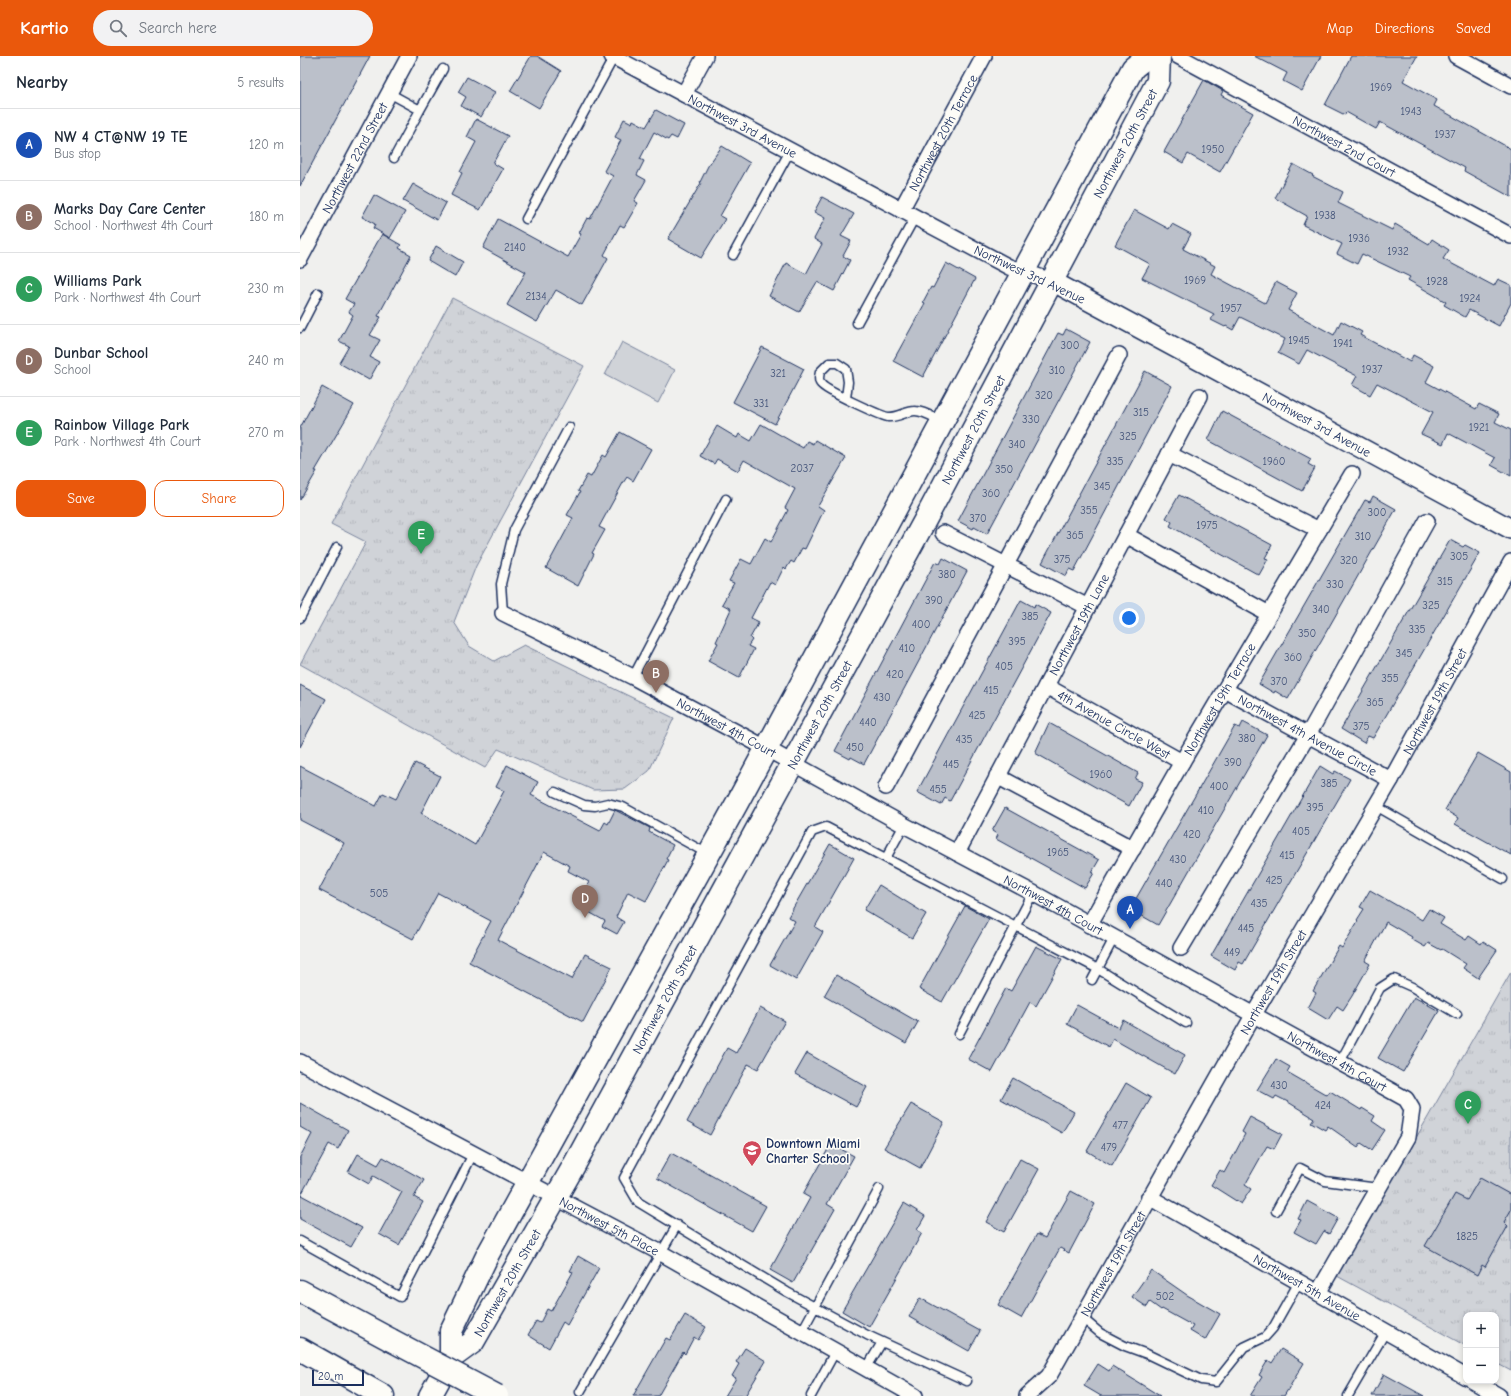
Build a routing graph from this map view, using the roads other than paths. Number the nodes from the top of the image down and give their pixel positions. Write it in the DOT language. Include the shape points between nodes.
graph roads {
  1 [pos="409,56"];
  2 [pos="613,56"];
  3 [pos="705,56"];
  4 [pos="984,56"];
  5 [pos="1148,56"];
  6 [pos="1159,56"];
  7 [pos="1178,56"];
  8 [pos="1456,56"];
  9 [pos="443,69"];
  10 [pos="1511,86"];
  11 [pos="389,93"];
  12 [pos="684,94"];
  13 [pos="420,110"];
  14 [pos="790,151"];
  15 [pos="394,158"];
  16 [pos="902,210"];
  17 [pos="915,217"];
  18 [pos="526,219"];
  19 [pos="1511,236"];
  20 [pos="733,256"];
  21 [pos="300,259"];
  22 [pos="1022,271"];
  23 [pos="1052,281"];
  24 [pos="318,293"];
  25 [pos="857,323"];
  26 [pos="300,328"];
  27 [pos="1118,355"];
  28 [pos="1200,396"];
  29 [pos="846,398"];
  30 [pos="942,422"];
  31 [pos="570,426"];
  32 [pos="1170,454"];
  33 [pos="1352,474"];
  34 [pos="726,499"];
  35 [pos="1427,521"];
  36 [pos="1509,523"];
  37 [pos="1319,530"];
  38 [pos="943,533"];
  39 [pos="1126,535"];
  40 [pos="337,547"];
  41 [pos="1511,562"];
  42 [pos="1005,565"];
  43 [pos="1088,607"];
  44 [pos="503,613"];
  45 [pos="1269,614"];
  46 [pos="300,618"];
  47 [pos="633,677"];
  48 [pos="1046,686"];
  49 [pos="1225,690"];
  50 [pos="1308,735"];
  51 [pos="766,748"];
  52 [pos="1182,762"];
  53 [pos="793,763"];
  54 [pos="998,776"];
  55 [pos="1391,780"];
  56 [pos="886,787"];
  57 [pos="555,792"];
  58 [pos="1376,806"];
  59 [pos="904,825"];
  60 [pos="1133,848"];
  61 [pos="957,853"];
  62 [pos="709,854"];
  63 [pos="886,858"];
  64 [pos="1503,879"];
  65 [pos="1033,893"];
  66 [pos="1089,925"];
  67 [pos="1016,926"];
  68 [pos="1114,938"];
  69 [pos="1181,948"];
  70 [pos="1098,969"];
  71 [pos="1092,980"];
  72 [pos="1254,1014"];
  73 [pos="1457,1014"];
  74 [pos="1186,1023"];
  75 [pos="959,1034"];
  76 [pos="300,1062"];
  77 [pos="1340,1062"];
  78 [pos="473,1154"];
  79 [pos="529,1182"];
  80 [pos="1378,1188"];
  81 [pos="879,1190"];
  82 [pos="1149,1197"];
  83 [pos="556,1198"];
  84 [pos="1276,1211"];
  85 [pos="676,1225"];
  86 [pos="300,1241"];
  87 [pos="661,1253"];
  88 [pos="1299,1282"];
  89 [pos="300,1291"];
  90 [pos="1318,1293"];
  91 [pos="816,1307"];
  92 [pos="1081,1318"];
  93 [pos="1386,1331"];
  94 [pos="801,1333"];
  95 [pos="882,1342"];
  96 [pos="300,1350"];
  97 [pos="835,1352"];
  98 [pos="451,1358"];
  99 [pos="866,1369"];
  100 [pos="1463,1375"];
  101 [pos="967,1381"];
  102 [pos="1478,1384"];
  103 [pos="374,1391"];
  104 [pos="580,1392"];
  105 [pos="430,1396"];
  106 [pos="497,1396"];
  107 [pos="811,1396"];
  108 [pos="915,1396"];
  109 [pos="1026,1396"];
  110 [pos="1348,1396"];
  111 [pos="1499,1396"];
  1 -- 11 [label="street, Northwest 22nd Street"];
  2 -- 12 [label="street, Northwest 3rd Avenue"];
  2 -- 18 [label="lane"];
  3 -- 12 [label="street"];
  4 -- 16 [label="street, Northwest 20th Terrace"];
  5 -- 22 [label="main road, Northwest 20th Street" via="1133,68"];
  6 -- 23 [label="main road, Northwest 20th Street" via="1158,81"];
  7 -- 19 [label="street, Northwest 2nd Court"];
  8 -- 10 [label="street"];
  9 -- 13 [label="lane"];
  11 -- 13 [label="lane"];
  11 -- 21 [label="street, Northwest 22nd Street"];
  12 -- 14 [label="street, Northwest 3rd Avenue"];
  13 -- 15 [label="lane"];
  14 -- 16 [label="street, Northwest 3rd Avenue"];
  14 -- 20 [label="lane"];
  16 -- 17 [label="street, Northwest 3rd Avenue"];
  17 -- 22 [label="street, Northwest 3rd Avenue" via="1009,267"];
  17 -- 25 [label="lane"];
  22 -- 23 [label="street, Northwest 3rd Avenue"];
  22 -- 30 [label="main road, Northwest 20th Street"];
  23 -- 36 [label="street, Northwest 3rd Avenue"];
  23 -- 53 [label="main road, Northwest 20th Street"];
  24 -- 26 [label="lane"];
  27 -- 42 [label="street"];
  28 -- 32 [label="street, Northwest 19th Lane"];
  29 -- 29 [label="lane" via="822,386 820,382 820,372 829,363 837,363 846,369"];
  29 -- 30 [label="lane" via="878,415 890,417 914,411 923,412"];
  30 -- 51 [label="main road, Northwest 20th Street"];
  31 -- 44 [label="lane" via="514,530 501,584"];
  32 -- 37 [label="street"];
  32 -- 39 [label="street, Northwest 19th Lane"];
  33 -- 37 [label="street, Northwest 19th Terrace"];
  34 -- 47 [label="lane"];
  35 -- 50 [label="street"];
  37 -- 45 [label="street, Northwest 19th Terrace"];
  38 -- 42 [label="street"];
  39 -- 43 [label="street, Northwest 19th Lane"];
  39 -- 45 [label="street"];
  40 -- 46 [label="lane"];
  41 -- 55 [label="street, Northwest 19th Street"];
  42 -- 43 [label="street"];
  42 -- 56 [label="street"];
  43 -- 48 [label="street, Northwest 19th Lane"];
  44 -- 47 [label="street, Northwest 4th Court"];
  45 -- 49 [label="street, Northwest 19th Terrace"];
  47 -- 51 [label="street, Northwest 4th Court"];
  48 -- 52 [label="street, 4th Avenue Circle West"];
  48 -- 54 [label="street, Northwest 19th Lane"];
  49 -- 50 [label="street, Northwest 4th Avenue Circle"];
  49 -- 52 [label="street, Northwest 19th Terrace"];
  50 -- 55 [label="street, Northwest 4th Avenue Circle"];
  50 -- 69 [label="street"];
  51 -- 53 [label="street, Northwest 4th Court"];
  51 -- 62 [label="main road, Northwest 20th Street"];
  52 -- 60 [label="street, Northwest 19th Terrace"];
  53 -- 59 [label="street, Northwest 4th Court"];
  53 -- 83 [label="main road, Northwest 20th Street"];
  54 -- 60 [label="street"];
  54 -- 61 [label="street, Northwest 19th Lane"];
  55 -- 58 [label="street, Northwest 19th Street"];
  57 -- 62 [label="lane" via="584,805 608,803 623,807"];
  58 -- 64 [label="lane"];
  58 -- 72 [label="street, Northwest 19th Street"];
  59 -- 61 [label="street, Northwest 4th Court"];
  59 -- 63 [label="lane"];
  60 -- 66 [label="street, Northwest 19th Terrace"];
  61 -- 65 [label="street, Northwest 4th Court"];
  62 -- 79 [label="main road, Northwest 20th Street"];
  63 -- 67 [label="lane"];
  63 -- 85 [label="lane" via="826,827 812,832 624,1178 638,1202"];
  65 -- 66 [label="street, Northwest 4th Court"];
  65 -- 67 [label="lane"];
  66 -- 68 [label="street, Northwest 4th Court"];
  67 -- 70 [label="lane"];
  67 -- 75 [label="lane"];
  68 -- 70 [label="lane"];
  68 -- 72 [label="street, Northwest 4th Court"];
  70 -- 71 [label="lane"];
  70 -- 74 [label="lane"];
  72 -- 77 [label="street, Northwest 4th Court"];
  72 -- 82 [label="street, Northwest 19th Street"];
  73 -- 77 [label="lane" via="1394,979 1380,988"];
  76 -- 78 [label="street, Northwest 5th Place"];
  77 -- 80 [label="street, Northwest 4th Court" via="1406,1099 1412,1109 1408,1137"];
  78 -- 79 [label="street, Northwest 5th Place"];
  78 -- 86 [label="lane" via="400,1297"];
  79 -- 83 [label="street, Northwest 5th Place"];
  79 -- 98 [label="main road, Northwest 20th Street" via="488,1254 451,1331"];
  80 -- 84 [label="lane" via="1326,1181 1300,1168"];
  80 -- 90 [label="street, Northwest 4th Court"];
  81 -- 91 [label="lane"];
  82 -- 88 [label="street, Northwest 5th Avenue"];
  82 -- 92 [label="street, Northwest 19th Street"];
  83 -- 87 [label="street, Northwest 5th Place"];
  83 -- 98 [label="main road, Northwest 20th Street" via="472,1342"];
  85 -- 87 [label="lane"];
  85 -- 91 [label="lane"];
  87 -- 94 [label="street, Northwest 5th Place"];
  87 -- 104 [label="lane"];
  88 -- 90 [label="street, Northwest 5th Avenue"];
  88 -- 92 [label="lane" via="1265,1338 1244,1347 1216,1382 1200,1380 1125,1346 1100,1333"];
  89 -- 106 [label="main road, bridge"];
  90 -- 93 [label="street, Northwest 5th Avenue"];
  91 -- 94 [label="lane"];
  91 -- 95 [label="lane"];
  92 -- 109 [label="street, Northwest 19th Street" via="1049,1376"];
  93 -- 100 [label="street, Northwest 5th Avenue"];
  93 -- 110 [label="lane"];
  94 -- 97 [label="street, Northwest 5th Place"];
  95 -- 99 [label="lane"];
  95 -- 101 [label="lane"];
  96 -- 103 [label="main road"];
  97 -- 99 [label="street, Northwest 5th Place"];
  97 -- 107 [label="lane"];
  98 -- 105 [label="main road, Northwest 20th Street"];
  99 -- 108 [label="street, Northwest 5th Place"];
  102 -- 111 [label="street"];
}
